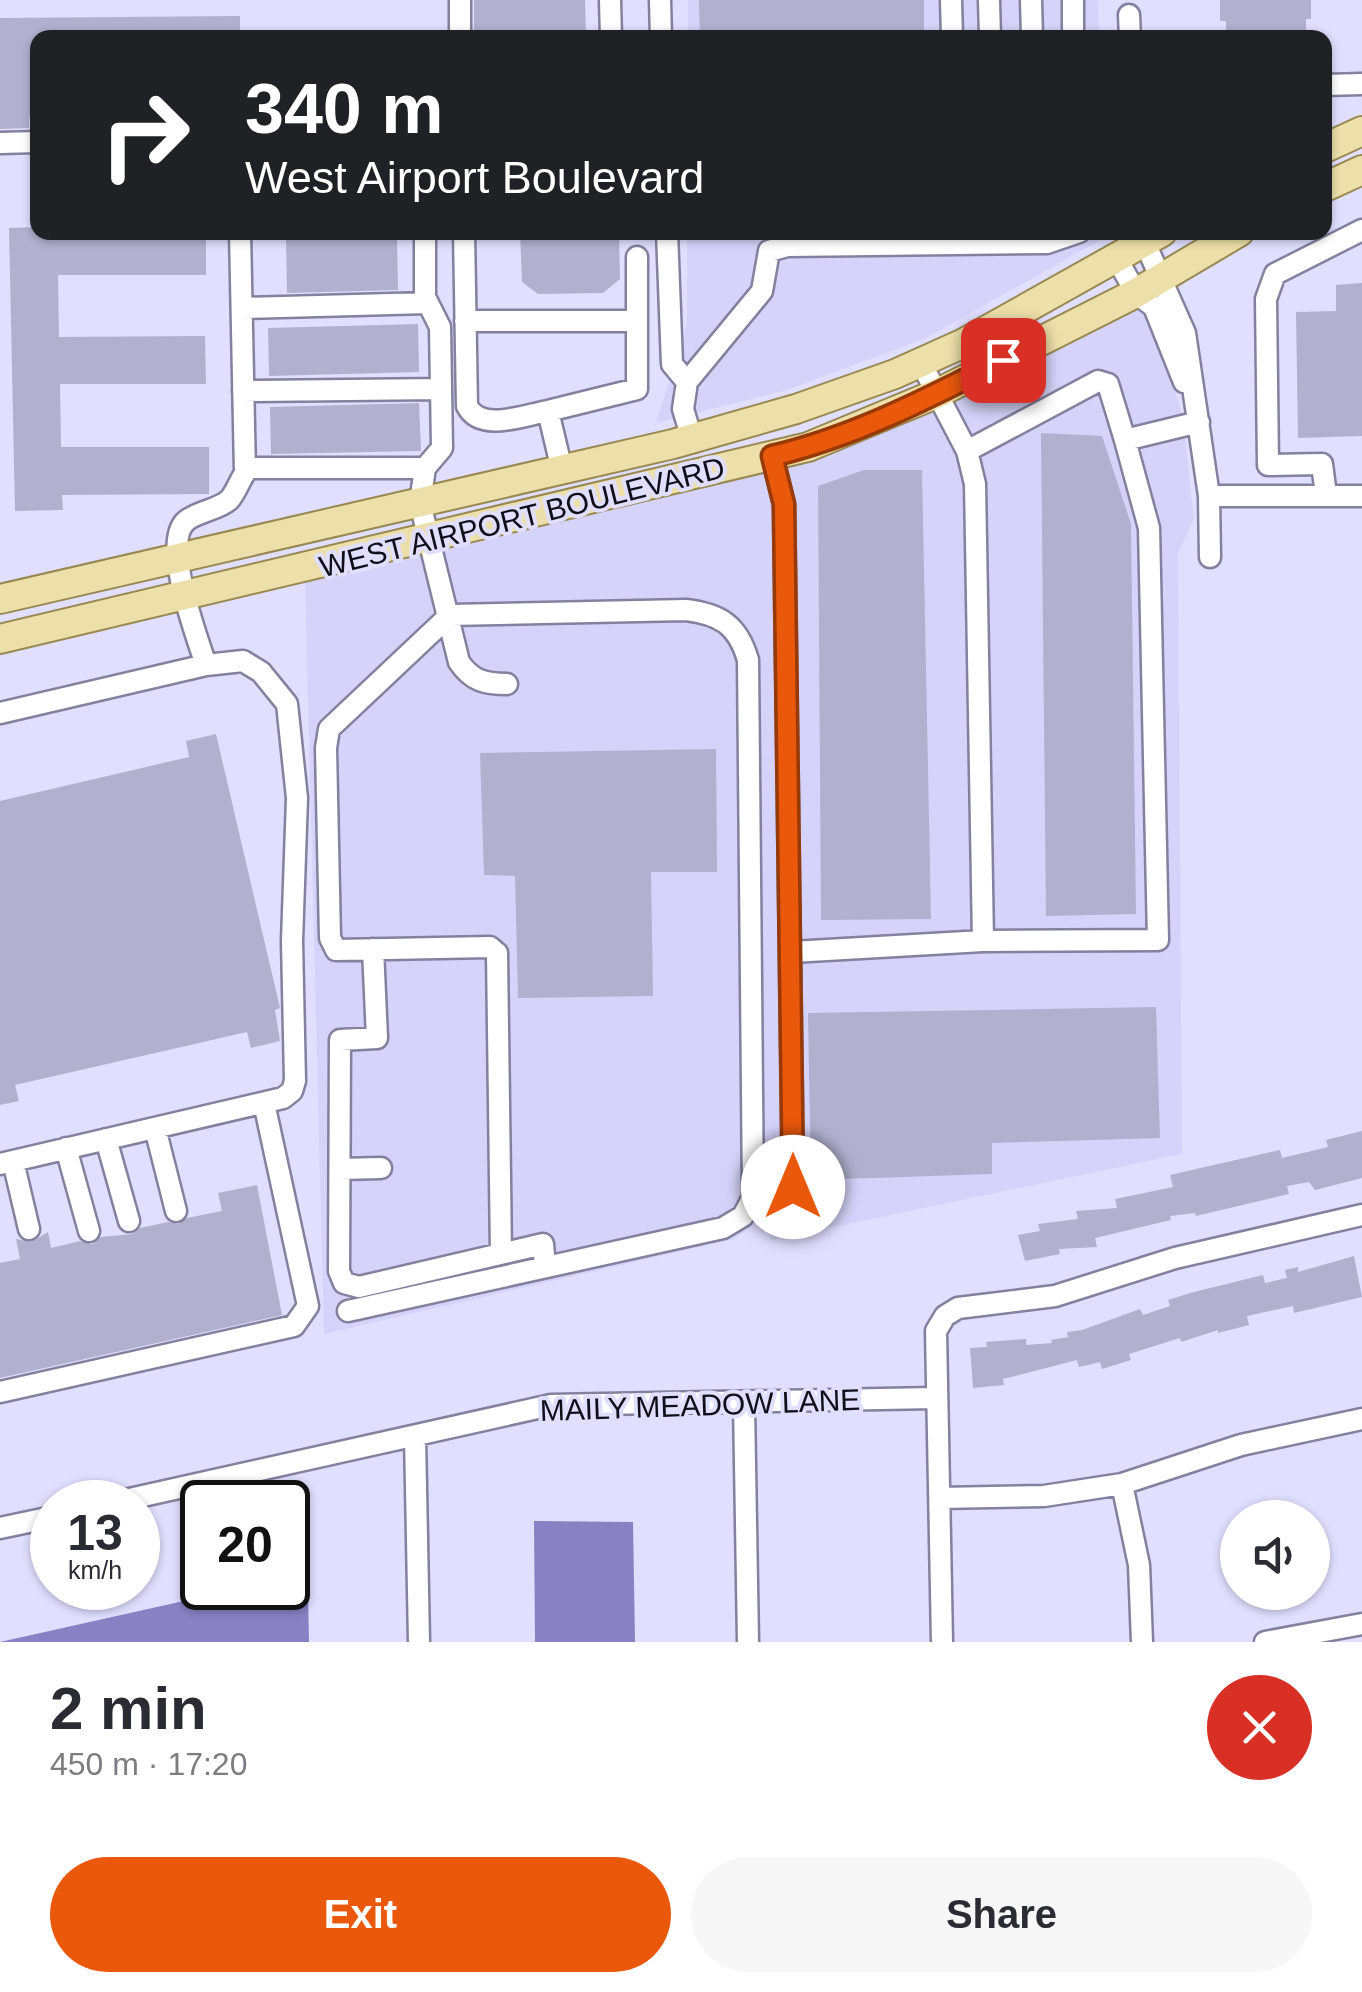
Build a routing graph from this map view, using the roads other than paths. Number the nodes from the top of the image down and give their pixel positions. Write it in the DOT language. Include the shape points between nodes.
graph roads {
  1 [pos="460,0"];
  2 [pos="610,0"];
  3 [pos="660,0"];
  4 [pos="951,0"];
  5 [pos="989,0"];
  6 [pos="1031,0"];
  7 [pos="1073,0"];
  8 [pos="1129,15"];
  9 [pos="460,30"];
  10 [pos="611,30"];
  11 [pos="661,30"];
  12 [pos="952,30"];
  13 [pos="990,30"];
  14 [pos="1032,30"];
  15 [pos="1073,30"];
  16 [pos="1130,30"];
  17 [pos="1362,84"];
  18 [pos="1332,85"];
  19 [pos="1362,131"];
  20 [pos="30,142"];
  21 [pos="0,143"];
  22 [pos="1332,145"];
  23 [pos="1362,170"];
  24 [pos="1332,185"];
  25 [pos="1362,230"];
  26 [pos="240,240"];
  27 [pos="425,240"];
  28 [pos="464,240"];
  29 [pos="667,240"];
  30 [pos="912,240"];
  31 [pos="1225,240"];
  32 [pos="1135,244"];
  33 [pos="637,257"];
  34 [pos="1163,277"];
  35 [pos="1136,292"];
  36 [pos="428,303"];
  37 [pos="242,308"];
  38 [pos="465,321"];
  39 [pos="637,321"];
  40 [pos="921,362"];
  41 [pos="687,382"];
  42 [pos="441,389"];
  43 [pos="243,391"];
  44 [pos="936,394"];
  45 [pos="548,411"];
  46 [pos="1200,422"];
  47 [pos="692,439"];
  48 [pos="1125,440"];
  49 [pos="967,451"];
  50 [pos="772,456"];
  51 [pos="245,468"];
  52 [pos="426,468"];
  53 [pos="562,470"];
  54 [pos="1326,495"];
  55 [pos="1209,496"];
  56 [pos="1362,496"];
  57 [pos="420,502"];
  58 [pos="432,539"];
  59 [pos="1210,557"];
  60 [pos="178,558"];
  61 [pos="184,597"];
  62 [pos="0,600"];
  63 [pos="450,616"];
  64 [pos="0,639"];
  65 [pos="206,665"];
  66 [pos="507,684"];
  67 [pos="0,714"];
  68 [pos="983,941"];
  69 [pos="373,949"];
  70 [pos="792,952"];
  71 [pos="264,1103"];
  72 [pos="155,1128"];
  73 [pos="106,1139"];
  74 [pos="66,1148"];
  75 [pos="6,1162"];
  76 [pos="381,1168"];
  77 [pos="340,1169"];
  78 [pos="793,1187"];
  79 [pos="176,1211"];
  80 [pos="1362,1215"];
  81 [pos="129,1221"];
  82 [pos="29,1229"];
  83 [pos="88,1231"];
  84 [pos="501,1254"];
  85 [pos="545,1266"];
  86 [pos="348,1312"];
  87 [pos="0,1392"];
  88 [pos="934,1398"];
  89 [pos="744,1404"];
  90 [pos="1362,1419"];
  91 [pos="415,1436"];
  92 [pos="1122,1484"];
  93 [pos="160,1492"];
  94 [pos="940,1498"];
  95 [pos="30,1521"];
  96 [pos="0,1528"];
  97 [pos="1362,1624"];
  98 [pos="419,1642"];
  99 [pos="748,1642"];
  100 [pos="942,1642"];
  101 [pos="1142,1642"];
  102 [pos="1264,1642"];
  1 -- 9 [label="street"];
  2 -- 10 [label="street"];
  3 -- 11 [label="street"];
  4 -- 12 [label="street"];
  5 -- 13 [label="street"];
  6 -- 14 [label="street"];
  7 -- 15 [label="street"];
  8 -- 16 [label="street"];
  17 -- 18 [label="street"];
  19 -- 22 [label="main road"];
  20 -- 21 [label="street"];
  23 -- 24 [label="main road"];
  25 -- 54 [label="street" via="1276,274 1266,299 1268,464 1322,464"];
  26 -- 37 [label="street"];
  27 -- 36 [label="street"];
  28 -- 38 [label="street"];
  29 -- 41 [label="street" via="672,364"];
  30 -- 41 [label="street" via="769,251 762,291"];
  31 -- 34 [label="main road, WEST AIRPORT BOULEVARD"];
  32 -- 34 [label="street"];
  32 -- 35 [label="street"];
  32 -- 40 [label="main road, WEST AIRPORT BOULEVARD"];
  33 -- 39 [label="street"];
  34 -- 35 [label="main road, WEST AIRPORT BOULEVARD"];
  34 -- 46 [label="street" via="1185,334"];
  35 -- 44 [label="main road, WEST AIRPORT BOULEVARD"];
  35 -- 46 [label="street" via="1154,307"];
  36 -- 37 [label="street"];
  36 -- 42 [label="street" via="440,328"];
  37 -- 43 [label="street"];
  38 -- 39 [label="street"];
  38 -- 45 [label="street" via="472,416 492,420"];
  39 -- 45 [label="street" via="637,389"];
  40 -- 44 [label="street"];
  40 -- 47 [label="main road, WEST AIRPORT BOULEVARD"];
  41 -- 47 [label="street" via="683,409"];
  42 -- 43 [label="street"];
  42 -- 52 [label="street" via="442,448"];
  43 -- 51 [label="street"];
  44 -- 49 [label="street"];
  44 -- 50 [label="main road, WEST AIRPORT BOULEVARD" via="808,448"];
  45 -- 53 [label="street"];
  46 -- 48 [label="street"];
  46 -- 55 [label="street"];
  47 -- 53 [label="main road, WEST AIRPORT BOULEVARD"];
  48 -- 49 [label="street" via="1114,396 1098,381"];
  48 -- 68 [label="street" via="1148,528 1158,940"];
  49 -- 68 [label="street" via="975,484"];
  50 -- 58 [label="main road, WEST AIRPORT BOULEVARD"];
  50 -- 70 [label="street" via="784,504"];
  51 -- 52 [label="street"];
  51 -- 60 [label="street" via="229,500 184,522"];
  52 -- 57 [label="street"];
  53 -- 57 [label="main road, WEST AIRPORT BOULEVARD"];
  54 -- 55 [label="street"];
  54 -- 56 [label="street"];
  55 -- 59 [label="street"];
  57 -- 58 [label="street"];
  57 -- 60 [label="main road, WEST AIRPORT BOULEVARD"];
  58 -- 61 [label="main road, WEST AIRPORT BOULEVARD"];
  58 -- 63 [label="street"];
  60 -- 61 [label="street"];
  60 -- 62 [label="main road, WEST AIRPORT BOULEVARD"];
  61 -- 64 [label="main road, WEST AIRPORT BOULEVARD"];
  61 -- 65 [label="street"];
  63 -- 66 [label="street" via="468,675 483,684"];
  63 -- 69 [label="street" via="329,729 330,938 336,950"];
  63 -- 85 [label="street" via="711,613 730,624 748,660 753,1197 743,1216 723,1228"];
  65 -- 67 [label="street"];
  65 -- 71 [label="street" via="244,661 261,672 287,704 293,739 295,1081 283,1098"];
  68 -- 70 [label="street"];
  69 -- 77 [label="street" via="377,1038 340,1040"];
  69 -- 84 [label="street" via="497,952"];
  70 -- 78 [label="street"];
  71 -- 72 [label="street"];
  71 -- 87 [label="street" via="308,1306 294,1326"];
  72 -- 73 [label="street"];
  72 -- 79 [label="street"];
  73 -- 74 [label="street"];
  73 -- 81 [label="street"];
  74 -- 75 [label="street"];
  74 -- 83 [label="street"];
  75 -- 82 [label="street"];
  76 -- 77 [label="street"];
  77 -- 84 [label="street" via="344,1283 360,1287"];
  80 -- 88 [label="street" via="1175,1258 1054,1296 958,1308 936,1331"];
  84 -- 85 [label="street" via="542,1244"];
  85 -- 86 [label="street"];
  88 -- 89 [label="street, MAILY MEADOW LANE"];
  88 -- 94 [label="street"];
  89 -- 91 [label="street, MAILY MEADOW LANE" via="551,1405"];
  89 -- 99 [label="street"];
  90 -- 92 [label="street" via="1241,1445"];
  91 -- 93 [label="street, MAILY MEADOW LANE"];
  91 -- 98 [label="street"];
  92 -- 94 [label="street" via="1044,1496"];
  92 -- 101 [label="street" via="1139,1565"];
  94 -- 100 [label="street"];
  95 -- 96 [label="street"];
  97 -- 102 [label="street"];
}
